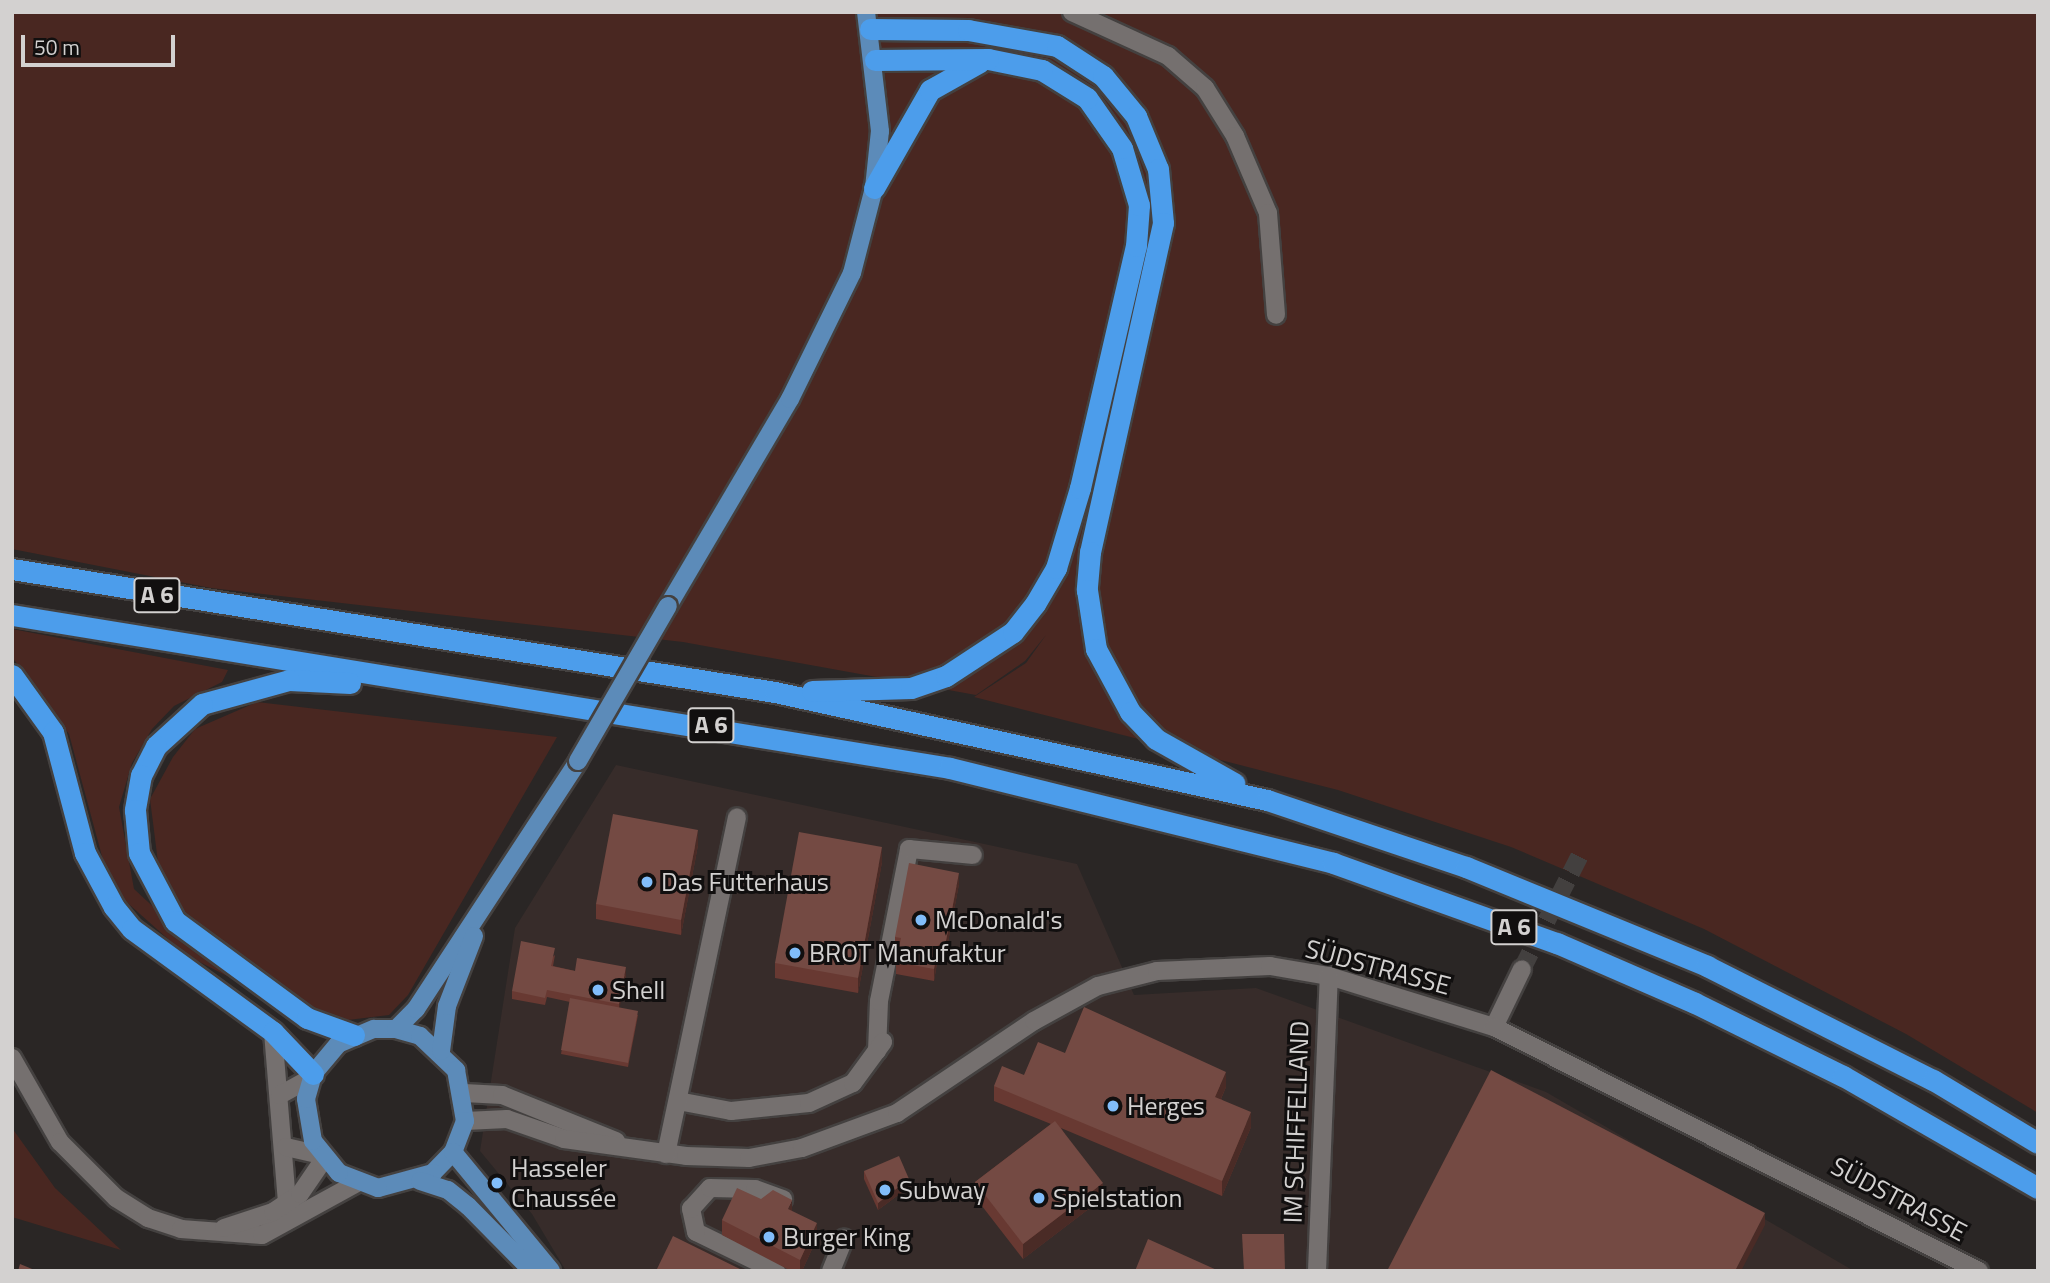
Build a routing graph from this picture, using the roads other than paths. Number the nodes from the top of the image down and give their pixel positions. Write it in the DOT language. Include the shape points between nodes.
graph roads {
  1 [pos="1072,12"];
  2 [pos="868,21"];
  3 [pos="988,59"];
  4 [pos="875,60"];
  5 [pos="874,188"];
  6 [pos="1276,315"];
  7 [pos="12,569"];
  8 [pos="12,615"];
  9 [pos="12,675"];
  10 [pos="471,690"];
  11 [pos="775,692"];
  12 [pos="1267,800"];
  13 [pos="737,817"];
  14 [pos="973,855"];
  15 [pos="501,883"];
  16 [pos="1522,969"];
  17 [pos="1329,975"];
  18 [pos="1494,1027"];
  19 [pos="396,1029"];
  20 [pos="273,1032"];
  21 [pos="354,1035"];
  22 [pos="441,1051"];
  23 [pos="12,1058"];
  24 [pos="312,1076"];
  25 [pos="464,1093"];
  26 [pos="280,1095"];
  27 [pos="678,1101"];
  28 [pos="465,1121"];
  29 [pos="2038,1143"];
  30 [pos="625,1146"];
  31 [pos="286,1147"];
  32 [pos="453,1152"];
  33 [pos="666,1154"];
  34 [pos="322,1157"];
  35 [pos="420,1181"];
  36 [pos="357,1183"];
  37 [pos="2038,1188"];
  38 [pos="783,1199"];
  39 [pos="287,1203"];
  40 [pos="206,1232"];
  41 [pos="844,1238"];
  42 [pos="532,1271"];
  43 [pos="551,1271"];
  44 [pos="776,1271"];
  45 [pos="831,1271"];
  46 [pos="1317,1271"];
  47 [pos="1979,1271"];
  1 -- 6 [label="street" via="1168,56 1205,88 1235,135 1268,213"];
  2 -- 4 [label="main road"];
  2 -- 12 [label="highway" via="980,31 1057,46 1104,76 1136,116 1158,169 1163,223 1090,552 1087,590 1096,649 1109,682 1156,739"];
  3 -- 4 [label="highway"];
  3 -- 5 [label="highway" via="967,65 930,90"];
  3 -- 11 [label="highway" via="1042,70 1087,98 1122,148 1139,205 1136,246 1056,568 1013,632 946,676 911,688"];
  4 -- 5 [label="main road" via="880,131"];
  5 -- 15 [label="main road, bridge" via="839,305 578,761"];
  7 -- 11 [label="highway, A 6"];
  8 -- 10 [label="highway, A 6"];
  9 -- 20 [label="highway" via="54,732 85,853 114,907 132,929"];
  10 -- 21 [label="highway" via="289,680 238,689 174,723 141,775 135,810 139,853 175,921 307,1018"];
  10 -- 37 [label="highway, A 6" via="950,768 1333,863 1557,943 1695,1003 1854,1082"];
  11 -- 12 [label="highway, A 6"];
  12 -- 29 [label="highway, A 6" via="1466,867 1707,967 1933,1080"];
  13 -- 27 [label="street"];
  14 -- 27 [label="street" via="909,849 879,1001 882,1043 853,1083 809,1103 731,1111"];
  15 -- 19 [label="main road" via="416,1009"];
  15 -- 22 [label="main road" via="447,1006"];
  16 -- 18 [label="street"];
  17 -- 18 [label="street, SÜDSTRASSE"];
  17 -- 33 [label="street, SÜDSTRASSE" via="1219,965 1157,971 1098,986 1034,1021 897,1113 851,1134 750,1158"];
  17 -- 46 [label="street, IM SCHIFFELLAND"];
  18 -- 47 [label="street, SÜDSTRASSE"];
  19 -- 21 [label="main road"];
  19 -- 22 [label="main road"];
  20 -- 24 [label="highway"];
  20 -- 26 [label="street"];
  21 -- 24 [label="main road"];
  22 -- 25 [label="main road"];
  23 -- 40 [label="street" via="60,1142 96,1181 148,1218"];
  24 -- 26 [label="street"];
  24 -- 34 [label="main road" via="306,1120"];
  25 -- 28 [label="main road"];
  25 -- 30 [label="street, SÜDSTRASSE" via="502,1095 569,1117"];
  26 -- 31 [label="street"];
  27 -- 33 [label="street"];
  28 -- 30 [label="street, SÜDSTRASSE" via="507,1119 564,1139"];
  28 -- 32 [label="main road"];
  30 -- 33 [label="street, SÜDSTRASSE"];
  31 -- 34 [label="street"];
  31 -- 39 [label="street"];
  32 -- 35 [label="main road"];
  32 -- 43 [label="main road"];
  34 -- 36 [label="main road"];
  34 -- 39 [label="street"];
  35 -- 36 [label="main road" via="378,1188"];
  35 -- 42 [label="main road" via="448,1190 468,1206"];
  36 -- 40 [label="street" via="262,1235"];
  38 -- 44 [label="street" via="755,1189 710,1188 691,1209 696,1232"];
  39 -- 40 [label="street" via="246,1223"];
  41 -- 45 [label="street"];
}
